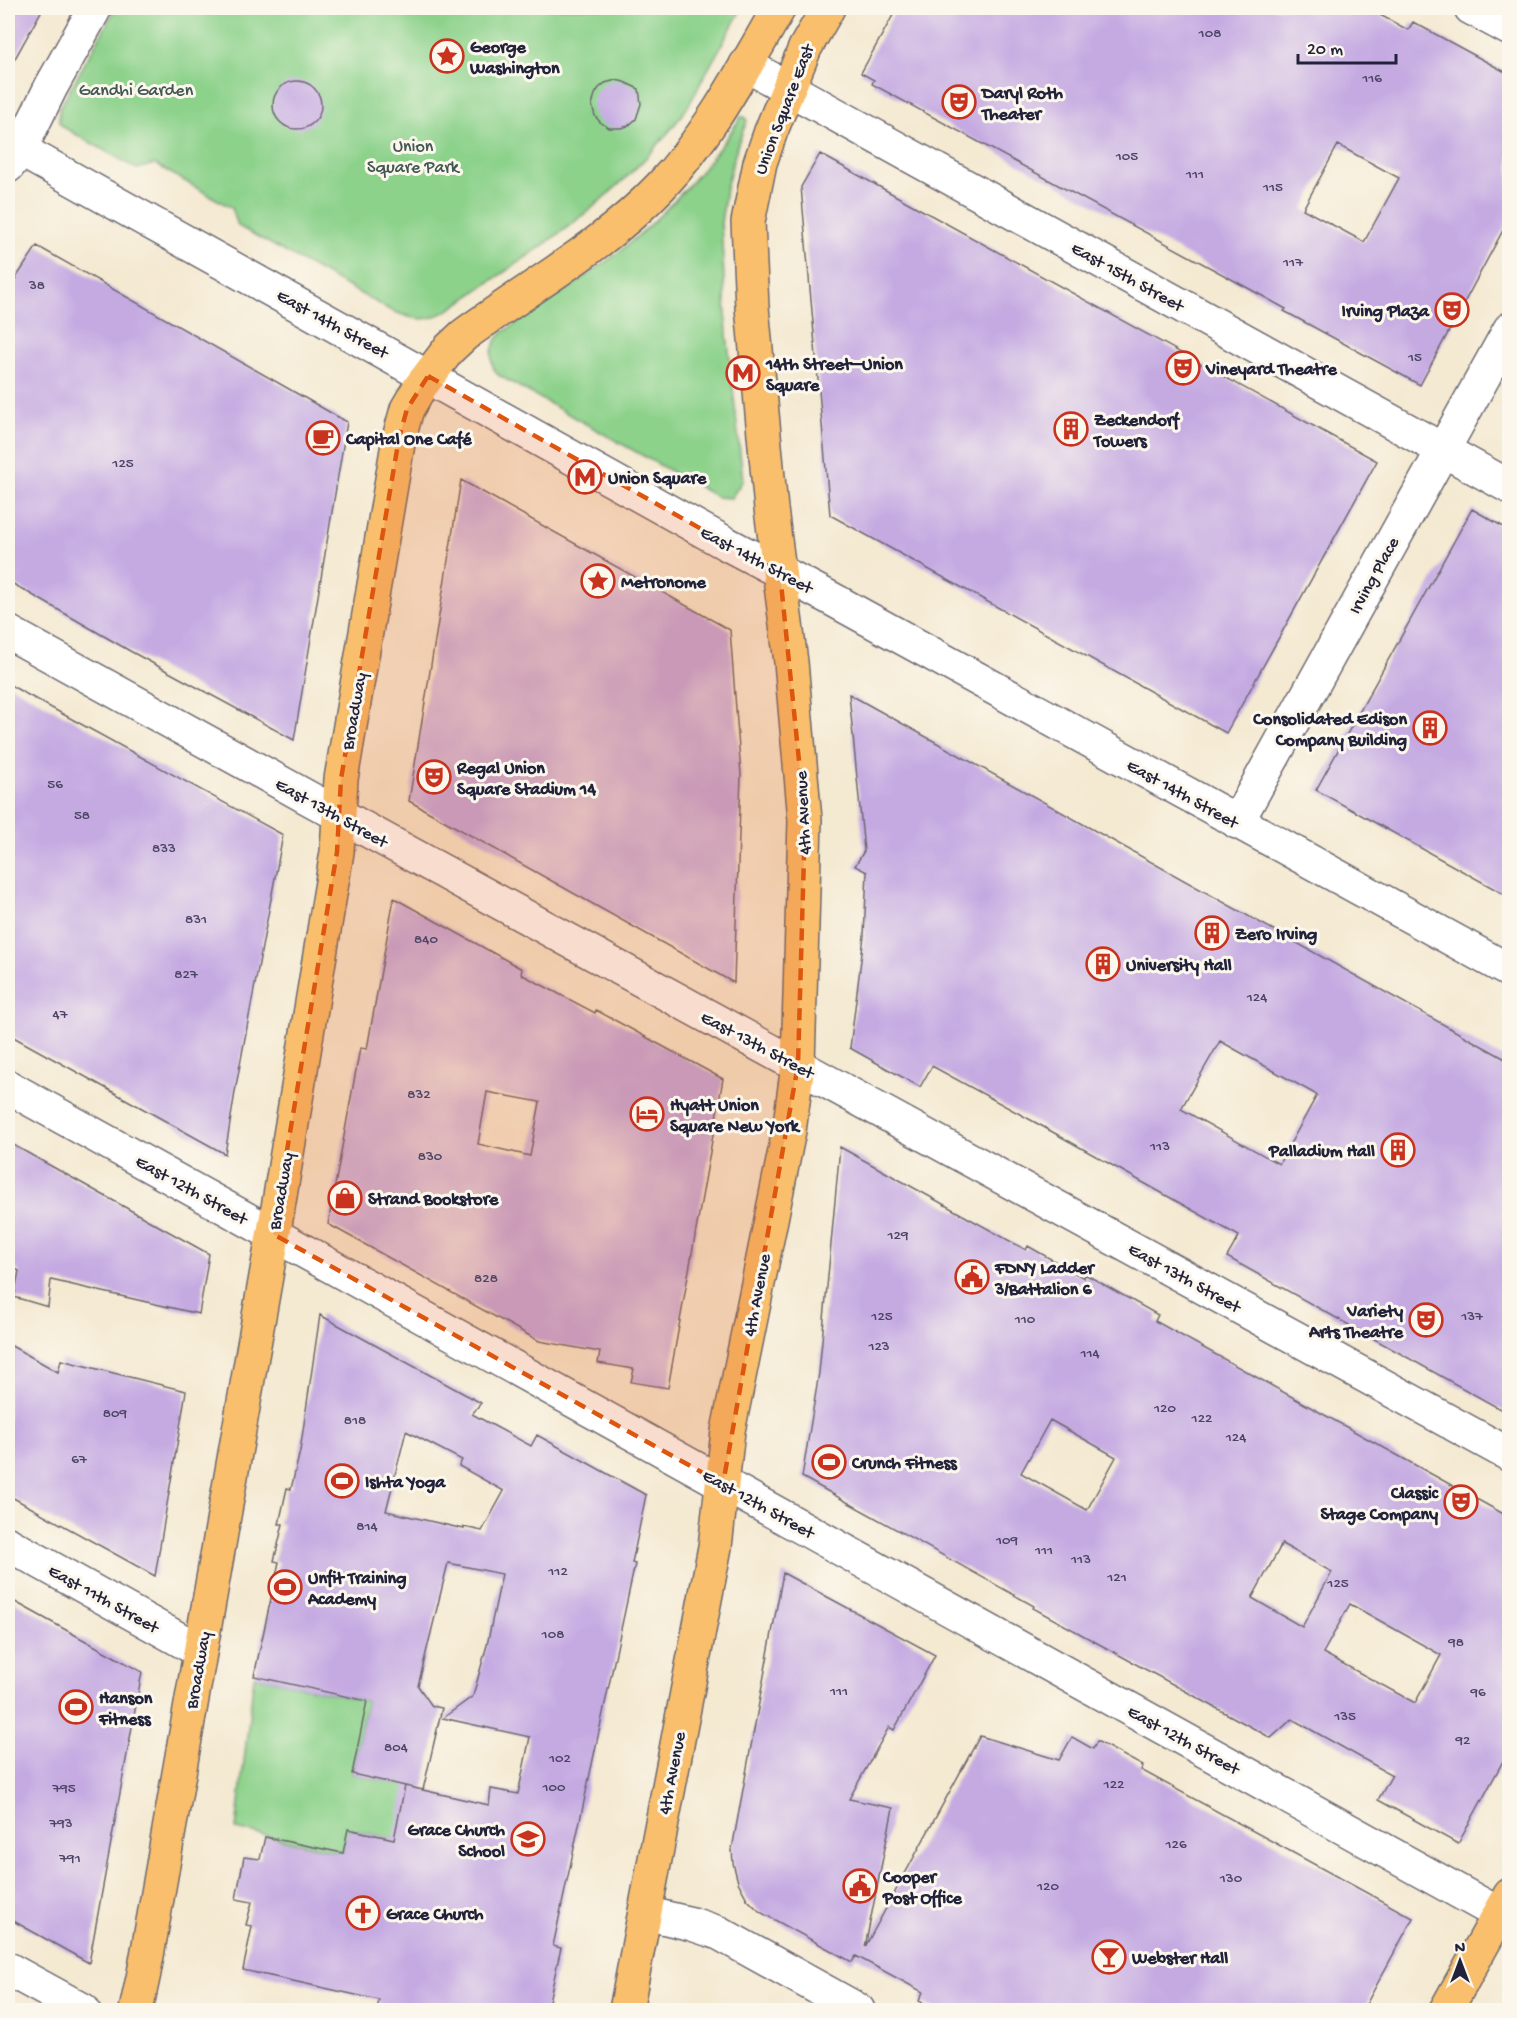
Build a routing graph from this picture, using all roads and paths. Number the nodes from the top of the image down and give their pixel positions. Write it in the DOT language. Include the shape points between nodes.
graph roads {
  1 [pos="95,8"];
  2 [pos="779,8"];
  3 [pos="828,8"];
  4 [pos="1471,8"];
  5 [pos="1509,29"];
  6 [pos="746,65"];
  7 [pos="788,88"];
  8 [pos="12,153"];
  9 [pos="1509,329"];
  10 [pos="428,376"];
  11 [pos="1442,450"];
  12 [pos="1509,488"];
  13 [pos="780,573"];
  14 [pos="8,632"];
  15 [pos="340,816"];
  16 [pos="1237,822"];
  17 [pos="1509,971"];
  18 [pos="798,1065"];
  19 [pos="8,1087"];
  20 [pos="273,1234"];
  21 [pos="1509,1455"];
  22 [pos="723,1484"];
  23 [pos="8,1544"];
  24 [pos="200,1651"];
  25 [pos="1506,1910"];
  26 [pos="645,1913"];
  27 [pos="8,1969"];
  28 [pos="83,2010"];
  29 [pos="136,2010"];
  30 [pos="626,2010"];
  31 [pos="858,2010"];
  32 [pos="1446,2010"];
  1 -- 8 [label="street"];
  2 -- 6 [label="main road"];
  3 -- 7 [label="main road, Union Square East"];
  4 -- 5 [label="street"];
  6 -- 7 [label="street, East 15th Street"];
  6 -- 10 [label="main road" via="702,136 660,187 599,242 464,335"];
  7 -- 11 [label="street, East 15th Street"];
  7 -- 13 [label="main road, Union Square East" via="760,163 748,240"];
  8 -- 10 [label="street, East 14th Street"];
  9 -- 11 [label="street, Irving Place"];
  10 -- 13 [label="street, East 14th Street"];
  10 -- 15 [label="main road, Broadway" via="407,409 399,438 341,778"];
  11 -- 12 [label="street, East 15th Street"];
  11 -- 16 [label="street, Irving Place"];
  13 -- 16 [label="street, East 14th Street"];
  13 -- 18 [label="main road, 4th Avenue" via="805,820"];
  14 -- 15 [label="street, East 13th Street"];
  15 -- 18 [label="street, East 13th Street"];
  15 -- 20 [label="main road, Broadway"];
  16 -- 17 [label="street, East 14th Street"];
  18 -- 21 [label="street, East 13th Street"];
  18 -- 22 [label="main road, 4th Avenue" via="789,1131 729,1431"];
  19 -- 20 [label="street, East 12th Street"];
  20 -- 22 [label="street, East 12th Street"];
  20 -- 24 [label="main road, Broadway"];
  22 -- 25 [label="street, East 12th Street"];
  22 -- 26 [label="main road, 4th Avenue" via="715,1547"];
  23 -- 24 [label="street, East 11th Street"];
  24 -- 29 [label="main road, Broadway"];
  25 -- 32 [label="main road"];
  26 -- 30 [label="main road, 4th Avenue"];
  26 -- 31 [label="street" via="718,1933"];
  27 -- 28 [label="street"];
}
